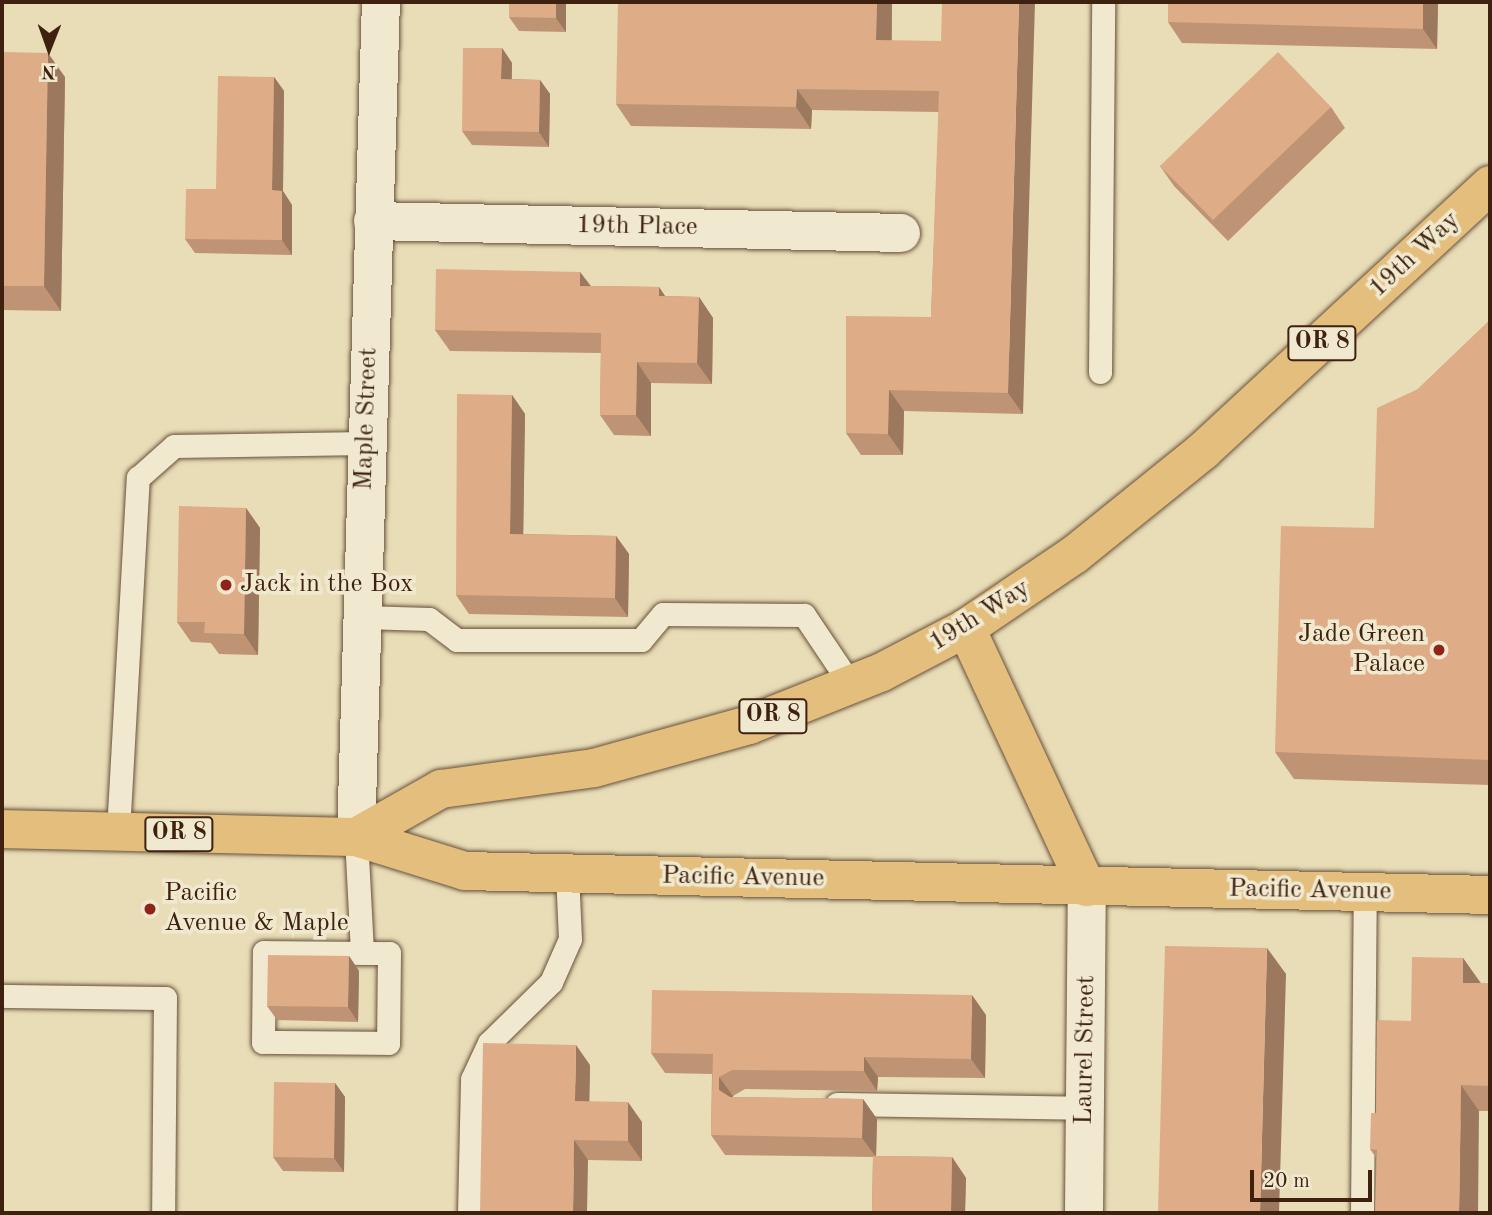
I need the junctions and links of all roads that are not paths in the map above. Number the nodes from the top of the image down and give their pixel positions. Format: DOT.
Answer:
graph roads {
  1 [pos="381,2"];
  2 [pos="1103,2"];
  3 [pos="1490,185"];
  4 [pos="373,221"];
  5 [pos="901,233"];
  6 [pos="1100,372"];
  7 [pos="367,443"];
  8 [pos="362,617"];
  9 [pos="965,628"];
  10 [pos="851,685"];
  11 [pos="2,829"];
  12 [pos="118,832"];
  13 [pos="356,837"];
  14 [pos="566,874"];
  15 [pos="1087,887"];
  16 [pos="1365,892"];
  17 [pos="1490,895"];
  18 [pos="362,953"];
  19 [pos="2,996"];
  20 [pos="813,1104"];
  21 [pos="1085,1108"];
  22 [pos="163,1213"];
  23 [pos="469,1213"];
  24 [pos="1084,1213"];
  25 [pos="1362,1213"];
  1 -- 4 [label="street, Maple Street"];
  2 -- 6 [label="lane"];
  3 -- 9 [label="main road, 19th Way / OR 8"];
  4 -- 5 [label="street, 19th Place"];
  4 -- 7 [label="street, Maple Street"];
  7 -- 8 [label="street, Maple Street"];
  7 -- 12 [label="lane"];
  8 -- 10 [label="lane"];
  8 -- 13 [label="street, Maple Street"];
  9 -- 10 [label="main road, 19th Way / OR 8"];
  9 -- 15 [label="main road"];
  10 -- 13 [label="main road, 19th Way / OR 8"];
  11 -- 12 [label="main road, Pacific Avenue / OR 8"];
  12 -- 13 [label="main road, Pacific Avenue / OR 8"];
  13 -- 14 [label="main road, Pacific Avenue / OR 8"];
  13 -- 18 [label="lane"];
  14 -- 15 [label="main road, Pacific Avenue / OR 8"];
  14 -- 23 [label="lane"];
  15 -- 16 [label="main road, Pacific Avenue / OR 8"];
  15 -- 21 [label="street, Laurel Street"];
  16 -- 17 [label="main road, Pacific Avenue / OR 8"];
  16 -- 25 [label="lane"];
  18 -- 18 [label="lane"];
  19 -- 22 [label="lane"];
  20 -- 21 [label="lane"];
  21 -- 24 [label="street, Laurel Street"];
}
